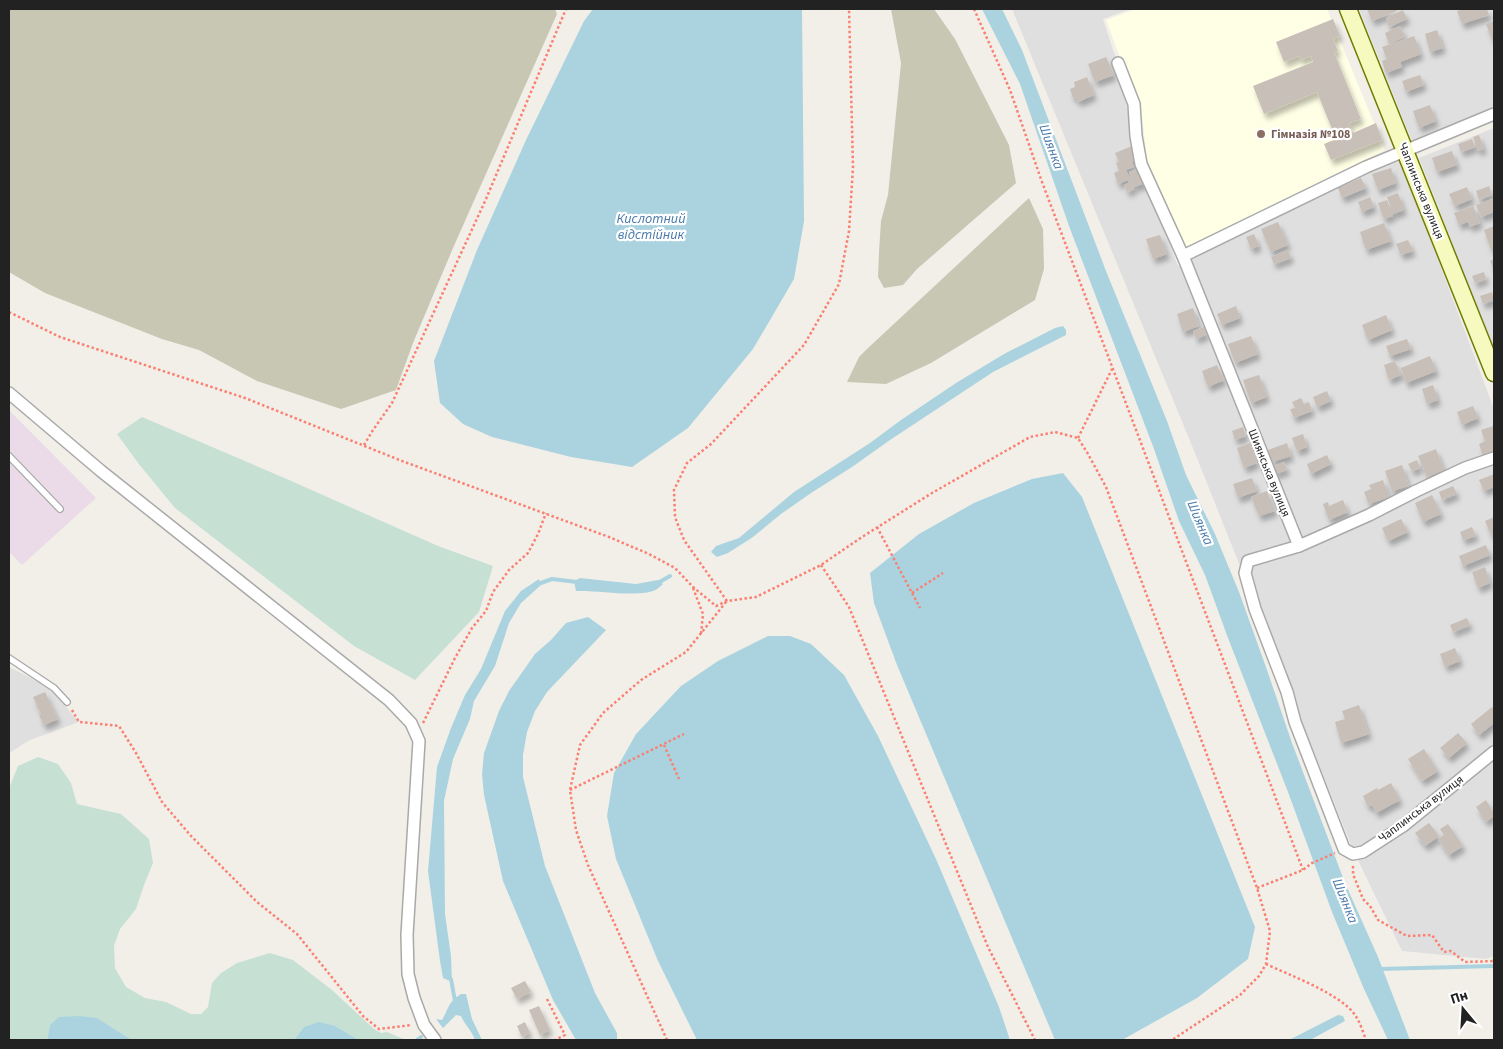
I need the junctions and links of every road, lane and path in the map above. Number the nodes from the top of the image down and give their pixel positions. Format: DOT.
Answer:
graph roads {
  1 [pos="566,9"];
  2 [pos="849,9"];
  3 [pos="974,9"];
  4 [pos="1348,9"];
  5 [pos="1118,63"];
  6 [pos="1494,114"];
  7 [pos="1405,150"];
  8 [pos="1183,256"];
  9 [pos="9,312"];
  10 [pos="1112,369"];
  11 [pos="1494,373"];
  12 [pos="9,392"];
  13 [pos="1078,438"];
  14 [pos="364,445"];
  15 [pos="9,456"];
  16 [pos="1494,458"];
  17 [pos="60,509"];
  18 [pos="546,513"];
  19 [pos="877,527"];
  20 [pos="1299,546"];
  21 [pos="821,565"];
  22 [pos="943,573"];
  23 [pos="693,587"];
  24 [pos="912,593"];
  25 [pos="727,601"];
  26 [pos="920,608"];
  27 [pos="701,634"];
  28 [pos="9,658"];
  29 [pos="67,702"];
  30 [pos="684,734"];
  31 [pos="418,736"];
  32 [pos="664,744"];
  33 [pos="1494,752"];
  34 [pos="679,779"];
  35 [pos="570,790"];
  36 [pos="1348,852"];
  37 [pos="1303,870"];
  38 [pos="1257,888"];
  39 [pos="1494,961"];
  40 [pos="1266,964"];
  41 [pos="547,999"];
  42 [pos="424,1025"];
  43 [pos="435,1040"];
  44 [pos="555,1040"];
  45 [pos="667,1040"];
  46 [pos="1035,1040"];
  47 [pos="1172,1040"];
  48 [pos="1366,1040"];
  1 -- 14 [label="path"];
  2 -- 25 [label="path"];
  3 -- 10 [label="path"];
  4 -- 7 [label="street, Чаплинська вулиця"];
  5 -- 8 [label="street, Шиянська вулиця"];
  6 -- 7 [label="street"];
  7 -- 8 [label="street"];
  7 -- 11 [label="street, Чаплинська вулиця"];
  8 -- 20 [label="street, Шиянська вулиця"];
  9 -- 14 [label="path"];
  10 -- 13 [label="path"];
  10 -- 37 [label="path"];
  12 -- 31 [label="street"];
  13 -- 19 [label="path"];
  13 -- 38 [label="path"];
  14 -- 18 [label="path"];
  15 -- 17 [label="lane"];
  16 -- 20 [label="street"];
  18 -- 23 [label="path"];
  18 -- 31 [label="path"];
  19 -- 21 [label="path"];
  19 -- 24 [label="path"];
  20 -- 36 [label="street"];
  21 -- 25 [label="path"];
  21 -- 46 [label="path"];
  22 -- 24 [label="path"];
  23 -- 25 [label="path"];
  23 -- 27 [label="path"];
  24 -- 26 [label="path"];
  25 -- 27 [label="path"];
  27 -- 35 [label="path"];
  28 -- 29 [label="lane"];
  29 -- 42 [label="path"];
  30 -- 32 [label="path"];
  31 -- 42 [label="street"];
  32 -- 34 [label="path"];
  32 -- 35 [label="path"];
  33 -- 36 [label="street, Чаплинська вулиця"];
  35 -- 45 [label="path"];
  36 -- 37 [label="path"];
  36 -- 39 [label="path"];
  37 -- 38 [label="path"];
  38 -- 40 [label="path"];
  40 -- 47 [label="path"];
  40 -- 48 [label="path"];
  41 -- 44 [label="path"];
  42 -- 43 [label="street"];
}
